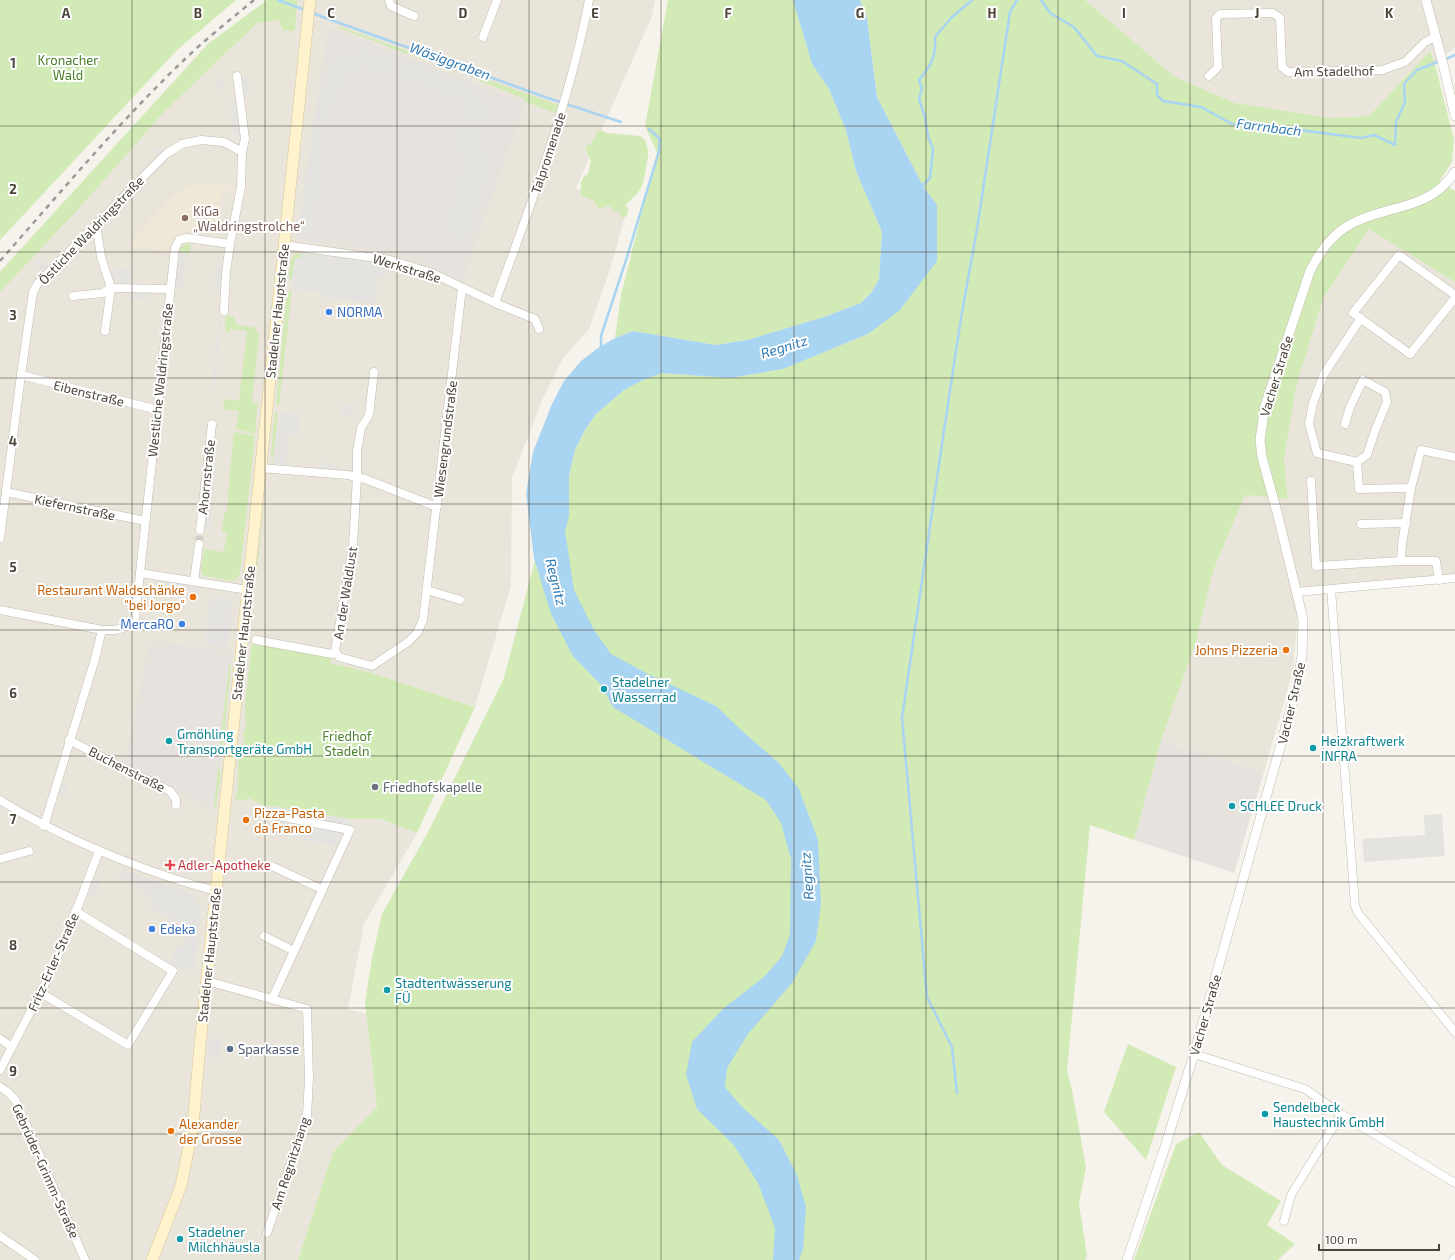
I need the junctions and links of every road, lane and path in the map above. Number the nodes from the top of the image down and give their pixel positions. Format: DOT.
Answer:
graph roads {
  1 [pos="310,0"];
  2 [pos="389,0"];
  3 [pos="497,0"];
  4 [pos="588,0"];
  5 [pos="1426,0"];
  6 [pos="414,16"];
  7 [pos="483,37"];
  8 [pos="1435,37"];
  9 [pos="237,76"];
  10 [pos="1209,76"];
  11 [pos="1455,116"];
  12 [pos="242,152"];
  13 [pos="1455,172"];
  14 [pos="96,223"];
  15 [pos="230,244"];
  16 [pos="284,245"];
  17 [pos="111,288"];
  18 [pos="462,288"];
  19 [pos="169,289"];
  20 [pos="72,296"];
  21 [pos="1455,297"];
  22 [pos="495,303"];
  23 [pos="224,311"];
  24 [pos="1361,318"];
  25 [pos="539,330"];
  26 [pos="105,331"];
  27 [pos="374,372"];
  28 [pos="21,375"];
  29 [pos="158,410"];
  30 [pos="212,424"];
  31 [pos="1345,424"];
  32 [pos="1455,457"];
  33 [pos="1357,462"];
  34 [pos="260,468"];
  35 [pos="357,477"];
  36 [pos="1311,481"];
  37 [pos="1411,488"];
  38 [pos="6,492"];
  39 [pos="437,507"];
  40 [pos="145,521"];
  41 [pos="1406,523"];
  42 [pos="1361,524"];
  43 [pos="200,530"];
  44 [pos="0,538"];
  45 [pos="199,544"];
  46 [pos="1401,561"];
  47 [pos="140,573"];
  48 [pos="1455,578"];
  49 [pos="1439,580"];
  50 [pos="194,581"];
  51 [pos="1331,589"];
  52 [pos="248,590"];
  53 [pos="427,590"];
  54 [pos="1297,592"];
  55 [pos="460,600"];
  56 [pos="0,610"];
  57 [pos="102,630"];
  58 [pos="256,640"];
  59 [pos="335,651"];
  60 [pos="70,740"];
  61 [pos="0,800"];
  62 [pos="176,805"];
  63 [pos="273,815"];
  64 [pos="44,826"];
  65 [pos="29,851"];
  66 [pos="99,851"];
  67 [pos="0,859"];
  68 [pos="274,867"];
  69 [pos="323,890"];
  70 [pos="216,891"];
  71 [pos="75,911"];
  72 [pos="264,936"];
  73 [pos="294,951"];
  74 [pos="207,980"];
  75 [pos="41,992"];
  76 [pos="272,999"];
  77 [pos="1455,1032"];
  78 [pos="0,1039"];
  79 [pos="12,1047"];
  80 [pos="1194,1054"];
  81 [pos="0,1070"];
  82 [pos="0,1087"];
  83 [pos="1341,1114"];
  84 [pos="1455,1183"];
  85 [pos="1284,1221"];
  86 [pos="267,1233"];
  87 [pos="0,1236"];
  88 [pos="35,1260"];
  89 [pos="85,1260"];
  90 [pos="152,1260"];
  91 [pos="1127,1260"];
  1 -- 16 [label="main road, Stadelner Hauptstraße"];
  2 -- 6 [label="street"];
  3 -- 7 [label="street"];
  4 -- 22 [label="street, Talpromenade"];
  5 -- 8 [label="street"];
  8 -- 10 [label="street, Am Stadelhof"];
  8 -- 11 [label="street"];
  9 -- 12 [label="street"];
  12 -- 14 [label="street, Östliche Waldringstraße"];
  12 -- 15 [label="street"];
  13 -- 54 [label="street, Vacher Straße"];
  14 -- 17 [label="street"];
  14 -- 28 [label="street, Östliche Waldringstraße"];
  15 -- 19 [label="street, Westliche Waldringstraße"];
  15 -- 23 [label="street"];
  16 -- 18 [label="street, Werkstraße"];
  16 -- 34 [label="main road, Stadelner Hauptstraße"];
  17 -- 19 [label="street"];
  17 -- 20 [label="street"];
  17 -- 26 [label="street"];
  18 -- 22 [label="street, Werkstraße"];
  18 -- 39 [label="street, Wiesengrundstraße"];
  19 -- 29 [label="street, Westliche Waldringstraße"];
  21 -- 24 [label="street"];
  21 -- 24 [label="street"];
  22 -- 25 [label="street, Werkstraße"];
  24 -- 33 [label="street"];
  27 -- 35 [label="street, An der Waldlust"];
  28 -- 29 [label="street, Eibenstraße"];
  28 -- 38 [label="street, Östliche Waldringstraße"];
  29 -- 40 [label="street, Westliche Waldringstraße"];
  30 -- 43 [label="street, Ahornstraße"];
  31 -- 33 [label="street"];
  32 -- 37 [label="street"];
  33 -- 37 [label="street"];
  34 -- 35 [label="street"];
  34 -- 52 [label="main road, Stadelner Hauptstraße"];
  35 -- 39 [label="street"];
  35 -- 59 [label="street, An der Waldlust"];
  36 -- 46 [label="street"];
  37 -- 41 [label="street"];
  38 -- 40 [label="street, Kiefernstraße"];
  38 -- 44 [label="street, Östliche Waldringstraße"];
  39 -- 53 [label="street, Wiesengrundstraße"];
  40 -- 47 [label="street, Westliche Waldringstraße"];
  41 -- 42 [label="street"];
  41 -- 46 [label="street"];
  45 -- 50 [label="street"];
  46 -- 49 [label="street"];
  47 -- 50 [label="street"];
  47 -- 57 [label="street, Westliche Waldringstraße"];
  48 -- 49 [label="street"];
  49 -- 51 [label="street"];
  50 -- 52 [label="street"];
  51 -- 54 [label="street"];
  51 -- 77 [label="street"];
  52 -- 70 [label="main road, Stadelner Hauptstraße"];
  53 -- 55 [label="street"];
  53 -- 59 [label="street, Wiesengrundstraße"];
  54 -- 80 [label="street, Vacher Straße"];
  56 -- 57 [label="street, Westliche Waldringstraße"];
  57 -- 60 [label="street"];
  58 -- 59 [label="street, An der Waldlust"];
  60 -- 62 [label="street, Buchenstraße"];
  60 -- 64 [label="street"];
  61 -- 64 [label="street"];
  63 -- 69 [label="street"];
  64 -- 66 [label="street"];
  65 -- 67 [label="street"];
  66 -- 70 [label="street"];
  66 -- 71 [label="street, Fritz-Erler-Straße"];
  68 -- 69 [label="street"];
  69 -- 73 [label="street"];
  70 -- 74 [label="main road, Stadelner Hauptstraße"];
  71 -- 75 [label="street, Fritz-Erler-Straße"];
  71 -- 75 [label="street"];
  72 -- 73 [label="street"];
  73 -- 76 [label="street"];
  74 -- 76 [label="street, Am Regnitzhang"];
  74 -- 90 [label="main road, Stadelner Hauptstraße"];
  75 -- 79 [label="street, Fritz-Erler-Straße"];
  76 -- 86 [label="street, Am Regnitzhang"];
  78 -- 79 [label="street"];
  79 -- 81 [label="street, Fritz-Erler-Straße"];
  80 -- 83 [label="street"];
  80 -- 91 [label="street, Vacher Straße"];
  82 -- 89 [label="street, Gebrüder-Grimm-Straße"];
  83 -- 84 [label="street"];
  83 -- 85 [label="street"];
  87 -- 88 [label="street"];
}
